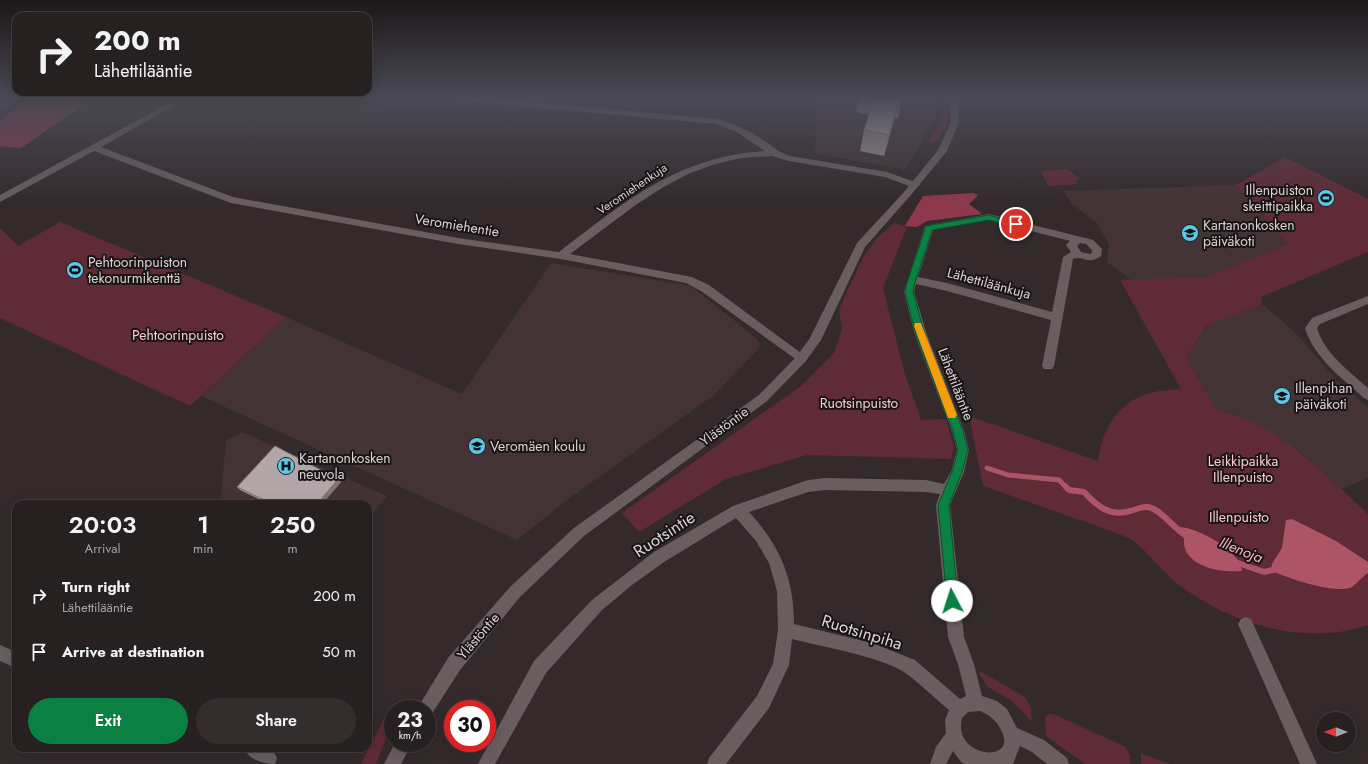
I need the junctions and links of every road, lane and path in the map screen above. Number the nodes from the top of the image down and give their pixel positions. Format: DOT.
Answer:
graph roads {
  1 [pos="121,132"];
  2 [pos="742,132"];
  3 [pos="951,132"];
  4 [pos="93,147"];
  5 [pos="773,153"];
  6 [pos="915,185"];
  7 [pos="0,199"];
  8 [pos="1078,240"];
  9 [pos="1077,254"];
  10 [pos="561,256"];
  11 [pos="912,280"];
  12 [pos="1368,300"];
  13 [pos="1058,318"];
  14 [pos="801,359"];
  15 [pos="1048,366"];
  16 [pos="1368,395"];
  17 [pos="948,490"];
  18 [pos="738,510"];
  19 [pos="1246,624"];
  20 [pos="786,630"];
  21 [pos="0,653"];
  22 [pos="12,658"];
  23 [pos="430,700"];
  24 [pos="976,702"];
  25 [pos="959,709"];
  26 [pos="1012,734"];
  27 [pos="954,736"];
  28 [pos="259,752"];
  29 [pos="399,752"];
  30 [pos="269,758"];
  31 [pos="392,764"];
  32 [pos="486,764"];
  33 [pos="715,764"];
  34 [pos="938,764"];
  35 [pos="994,764"];
  36 [pos="1061,764"];
  37 [pos="1309,764"];
  1 -- 4 [label="street"];
  2 -- 5 [label="street"];
  3 -- 6 [label="street, Ylästöntie"];
  4 -- 7 [label="street"];
  4 -- 10 [label="street, Veromiehentie"];
  5 -- 6 [label="street"];
  5 -- 10 [label="street, Veromiehenkuja"];
  6 -- 14 [label="street, Ylästöntie"];
  8 -- 9 [label="street"];
  8 -- 9 [label="street, Lähettilääntie"];
  8 -- 11 [label="street, Lähettilääntie"];
  9 -- 13 [label="street"];
  10 -- 14 [label="street, Veromiehentie"];
  11 -- 13 [label="street, Lähettiläänkuja"];
  11 -- 17 [label="street, Lähettilääntie"];
  12 -- 16 [label="street"];
  13 -- 15 [label="street"];
  14 -- 23 [label="street, Ylästöntie"];
  17 -- 18 [label="street, Ruotsintie"];
  17 -- 24 [label="street, Lähettilääntie"];
  18 -- 20 [label="street"];
  18 -- 32 [label="street, Ruotsintie"];
  19 -- 37 [label="street"];
  20 -- 25 [label="street, Ruotsinpiha"];
  20 -- 33 [label="street"];
  21 -- 22 [label="street"];
  24 -- 25 [label="street"];
  24 -- 26 [label="street"];
  25 -- 27 [label="street"];
  26 -- 35 [label="street"];
  26 -- 36 [label="street"];
  27 -- 34 [label="street"];
  27 -- 35 [label="street"];
  28 -- 30 [label="street"];
  29 -- 31 [label="street"];
}
